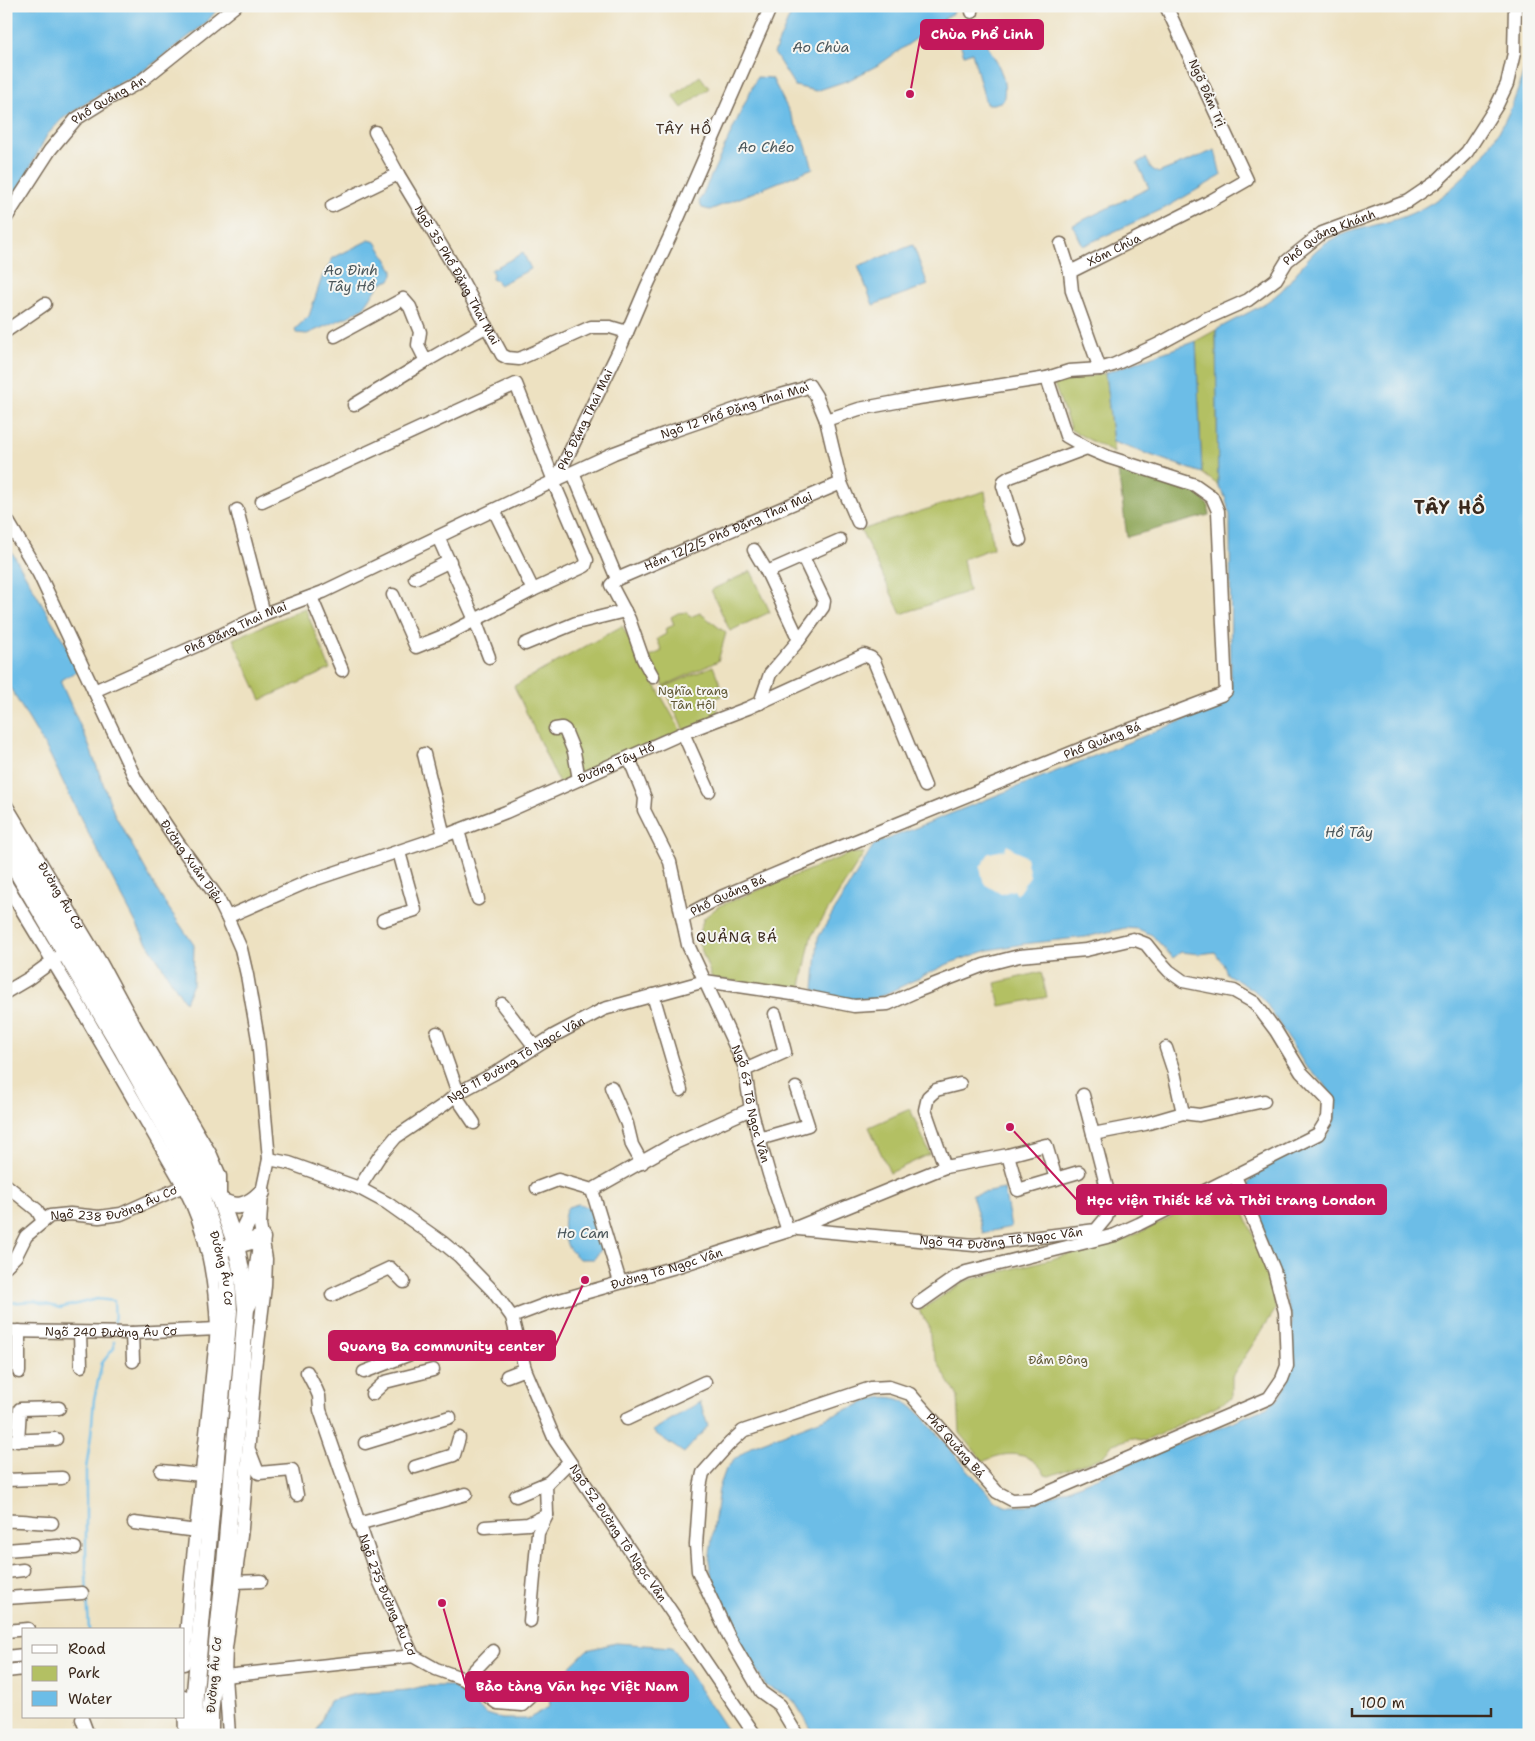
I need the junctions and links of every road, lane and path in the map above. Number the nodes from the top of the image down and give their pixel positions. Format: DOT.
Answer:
graph roads {
  1 [pos="235,6"];
  2 [pos="771,6"];
  3 [pos="1166,6"];
  4 [pos="1515,6"];
  5 [pos="375,132"];
  6 [pos="398,174"];
  7 [pos="1247,180"];
  8 [pos="332,206"];
  9 [pos="6,218"];
  10 [pos="1061,244"];
  11 [pos="1070,272"];
  12 [pos="45,304"];
  13 [pos="487,326"];
  14 [pos="6,331"];
  15 [pos="627,332"];
  16 [pos="335,336"];
  17 [pos="426,361"];
  18 [pos="1100,369"];
  19 [pos="1047,378"];
  20 [pos="354,405"];
  21 [pos="826,420"];
  22 [pos="1087,448"];
  23 [pos="573,473"];
  24 [pos="554,481"];
  25 [pos="842,483"];
  26 [pos="262,501"];
  27 [pos="237,510"];
  28 [pos="494,510"];
  29 [pos="6,518"];
  30 [pos="858,522"];
  31 [pos="438,537"];
  32 [pos="840,540"];
  33 [pos="1020,540"];
  34 [pos="754,550"];
  35 [pos="803,556"];
  36 [pos="450,561"];
  37 [pos="767,572"];
  38 [pos="415,578"];
  39 [pos="617,580"];
  40 [pos="533,590"];
  41 [pos="393,595"];
  42 [pos="311,597"];
  43 [pos="625,611"];
  44 [pos="264,614"];
  45 [pos="476,620"];
  46 [pos="799,640"];
  47 [pos="525,644"];
  48 [pos="489,657"];
  49 [pos="342,670"];
  50 [pos="653,677"];
  51 [pos="94,691"];
  52 [pos="760,702"];
  53 [pos="555,729"];
  54 [pos="682,734"];
  55 [pos="424,754"];
  56 [pos="629,758"];
  57 [pos="579,779"];
  58 [pos="925,786"];
  59 [pos="709,791"];
  60 [pos="6,805"];
  61 [pos="6,827"];
  62 [pos="458,831"];
  63 [pos="444,836"];
  64 [pos="399,852"];
  65 [pos="6,853"];
  66 [pos="6,884"];
  67 [pos="478,899"];
  68 [pos="227,917"];
  69 [pos="683,917"];
  70 [pos="382,920"];
  71 [pos="59,957"];
  72 [pos="705,981"];
  73 [pos="6,992"];
  74 [pos="653,995"];
  75 [pos="502,1004"];
  76 [pos="775,1014"];
  77 [pos="111,1017"];
  78 [pos="437,1032"];
  79 [pos="535,1047"];
  80 [pos="1166,1048"];
  81 [pos="745,1070"];
  82 [pos="960,1084"];
  83 [pos="611,1087"];
  84 [pos="796,1088"];
  85 [pos="681,1090"];
  86 [pos="457,1094"];
  87 [pos="1084,1095"];
  88 [pos="1264,1101"];
  89 [pos="751,1109"];
  90 [pos="1183,1113"];
  91 [pos="474,1122"];
  92 [pos="1093,1134"];
  93 [pos="759,1140"];
  94 [pos="1008,1155"];
  95 [pos="269,1159"];
  96 [pos="642,1163"];
  97 [pos="945,1167"];
  98 [pos="1079,1172"];
  99 [pos="1235,1176"];
  100 [pos="1056,1179"];
  101 [pos="189,1183"];
  102 [pos="6,1185"];
  103 [pos="359,1188"];
  104 [pos="537,1188"];
  105 [pos="592,1190"];
  106 [pos="262,1192"];
  107 [pos="220,1200"];
  108 [pos="43,1221"];
  109 [pos="791,1230"];
  110 [pos="262,1238"];
  111 [pos="236,1245"];
  112 [pos="219,1250"];
  113 [pos="6,1266"];
  114 [pos="404,1282"];
  115 [pos="620,1282"];
  116 [pos="332,1295"];
  117 [pos="919,1303"];
  118 [pos="259,1316"];
  119 [pos="512,1317"];
  120 [pos="217,1329"];
  121 [pos="6,1331"];
  122 [pos="20,1331"];
  123 [pos="80,1333"];
  124 [pos="132,1333"];
  125 [pos="426,1348"];
  126 [pos="133,1361"];
  127 [pos="81,1366"];
  128 [pos="525,1369"];
  129 [pos="433,1370"];
  130 [pos="19,1372"];
  131 [pos="307,1372"];
  132 [pos="364,1372"];
  133 [pos="507,1376"];
  134 [pos="705,1382"];
  135 [pos="372,1394"];
  136 [pos="58,1408"];
  137 [pos="450,1417"];
  138 [pos="627,1419"];
  139 [pos="459,1438"];
  140 [pos="56,1439"];
  141 [pos="12,1441"];
  142 [pos="365,1443"];
  143 [pos="248,1448"];
  144 [pos="569,1462"];
  145 [pos="415,1467"];
  146 [pos="160,1471"];
  147 [pos="202,1475"];
  148 [pos="62,1478"];
  149 [pos="6,1480"];
  150 [pos="546,1484"];
  151 [pos="466,1494"];
  152 [pos="297,1495"];
  153 [pos="516,1496"];
  154 [pos="547,1515"];
  155 [pos="6,1521"];
  156 [pos="52,1523"];
  157 [pos="134,1523"];
  158 [pos="358,1524"];
  159 [pos="485,1527"];
  160 [pos="196,1531"];
  161 [pos="75,1548"];
  162 [pos="6,1550"];
  163 [pos="207,1562"];
  164 [pos="225,1564"];
  165 [pos="23,1570"];
  166 [pos="6,1572"];
  167 [pos="261,1581"];
  168 [pos="234,1582"];
  169 [pos="82,1592"];
  170 [pos="6,1598"];
  171 [pos="530,1621"];
  172 [pos="22,1629"];
  173 [pos="6,1630"];
  174 [pos="185,1651"];
  175 [pos="493,1651"];
  176 [pos="22,1655"];
  177 [pos="413,1656"];
  178 [pos="6,1657"];
  179 [pos="22,1669"];
  180 [pos="6,1671"];
  181 [pos="225,1676"];
  182 [pos="465,1680"];
  183 [pos="535,1693"];
  184 [pos="210,1714"];
  185 [pos="185,1718"];
  186 [pos="82,1719"];
  187 [pos="88,1735"];
  188 [pos="185,1735"];
  189 [pos="194,1735"];
  190 [pos="210,1735"];
  191 [pos="219,1735"];
  192 [pos="229,1735"];
  193 [pos="755,1735"];
  194 [pos="797,1735"];
  1 -- 9 [label="street, Phố Quảng An"];
  2 -- 15 [label="street, Phố Đặng Thai Mai"];
  3 -- 7 [label="street, Ngõ Đầm Trị"];
  4 -- 18 [label="street, Phố Quảng Khánh"];
  5 -- 6 [label="street, Ngõ 35 Phố Đặng Thai Mai"];
  6 -- 8 [label="street"];
  6 -- 13 [label="street, Ngõ 35 Phố Đặng Thai Mai"];
  7 -- 11 [label="street, Xóm Chùa"];
  10 -- 11 [label="street"];
  11 -- 18 [label="street"];
  12 -- 14 [label="street"];
  13 -- 15 [label="street, Ngõ 35 Phố Đặng Thai Mai"];
  13 -- 17 [label="street"];
  15 -- 24 [label="street, Phố Đặng Thai Mai"];
  16 -- 17 [label="street"];
  17 -- 20 [label="street"];
  18 -- 19 [label="street, Phố Quảng Khánh"];
  19 -- 21 [label="street"];
  19 -- 22 [label="street, Phố Quảng Bá"];
  21 -- 23 [label="street, Ngõ 12 Phố Đặng Thai Mai"];
  21 -- 25 [label="street"];
  22 -- 33 [label="street"];
  22 -- 69 [label="street, Phố Quảng Bá"];
  23 -- 24 [label="street, Ngõ 12 Phố Đặng Thai Mai"];
  23 -- 39 [label="street"];
  24 -- 26 [label="street"];
  24 -- 28 [label="street, Phố Đặng Thai Mai"];
  24 -- 40 [label="street"];
  25 -- 30 [label="street"];
  25 -- 39 [label="street, Hẻm 12/2/5 Phố Đặng Thai Mai"];
  27 -- 44 [label="street"];
  28 -- 31 [label="street, Phố Đặng Thai Mai"];
  28 -- 40 [label="street"];
  29 -- 51 [label="street, Đường Xuân Diệu"];
  31 -- 36 [label="street"];
  31 -- 42 [label="street, Phố Đặng Thai Mai"];
  32 -- 35 [label="street"];
  34 -- 37 [label="street"];
  35 -- 37 [label="street"];
  35 -- 46 [label="street"];
  36 -- 38 [label="street"];
  36 -- 45 [label="street"];
  37 -- 46 [label="street"];
  39 -- 43 [label="street"];
  40 -- 45 [label="street"];
  41 -- 45 [label="street"];
  42 -- 44 [label="street, Phố Đặng Thai Mai"];
  42 -- 49 [label="street"];
  43 -- 47 [label="street"];
  43 -- 50 [label="street"];
  44 -- 51 [label="street, Phố Đặng Thai Mai"];
  45 -- 48 [label="street"];
  46 -- 52 [label="street"];
  51 -- 68 [label="street, Đường Xuân Diệu"];
  52 -- 54 [label="street, Đường Tây Hồ"];
  52 -- 58 [label="street, Đường Tây Hồ"];
  53 -- 57 [label="street"];
  54 -- 56 [label="street, Đường Tây Hồ"];
  54 -- 59 [label="street"];
  55 -- 63 [label="street"];
  56 -- 57 [label="street, Đường Tây Hồ"];
  56 -- 69 [label="street"];
  57 -- 62 [label="street, Đường Tây Hồ"];
  60 -- 107 [label="street, Đường Âu Cơ"];
  61 -- 77 [label="main road, Đường Âu Cơ"];
  62 -- 63 [label="street, Đường Tây Hồ"];
  62 -- 67 [label="street"];
  63 -- 64 [label="street, Đường Tây Hồ"];
  64 -- 68 [label="street, Đường Tây Hồ"];
  64 -- 70 [label="street"];
  65 -- 71 [label="main road, Đường Âu Cơ"];
  66 -- 71 [label="street, Đường Âu Cơ"];
  68 -- 95 [label="street, Đường Xuân Diệu"];
  69 -- 72 [label="street, Phố Quảng Bá"];
  71 -- 73 [label="street"];
  71 -- 77 [label="main road, Đường Âu Cơ"];
  71 -- 101 [label="street, Đường Âu Cơ"];
  72 -- 74 [label="street, Ngõ 11 Đường Tô Ngọc Vân"];
  72 -- 81 [label="street, Ngõ 67 Tô Ngọc Vân"];
  72 -- 99 [label="street"];
  74 -- 79 [label="street, Ngõ 11 Đường Tô Ngọc Vân"];
  74 -- 85 [label="street"];
  75 -- 79 [label="street"];
  76 -- 81 [label="street"];
  77 -- 101 [label="main road, Đường Âu Cơ"];
  77 -- 107 [label="main road, Đường Âu Cơ"];
  78 -- 86 [label="street"];
  79 -- 86 [label="street, Ngõ 11 Đường Tô Ngọc Vân"];
  80 -- 90 [label="street"];
  81 -- 89 [label="street, Ngõ 67 Tô Ngọc Vân"];
  82 -- 97 [label="street"];
  83 -- 96 [label="street"];
  84 -- 93 [label="street"];
  86 -- 91 [label="street"];
  86 -- 103 [label="street, Ngõ 11 Đường Tô Ngọc Vân"];
  87 -- 92 [label="street, Ngõ 94 Đường Tô Ngọc Vân"];
  88 -- 90 [label="street"];
  89 -- 93 [label="street, Ngõ 67 Tô Ngọc Vân"];
  89 -- 96 [label="street"];
  90 -- 92 [label="street"];
  92 -- 109 [label="street, Ngõ 94 Đường Tô Ngọc Vân"];
  93 -- 109 [label="street, Ngõ 67 Tô Ngọc Vân"];
  94 -- 97 [label="street, Đường Tô Ngọc Vân"];
  94 -- 100 [label="street, Đường Tô Ngọc Vân"];
  94 -- 100 [label="street"];
  95 -- 103 [label="street"];
  95 -- 106 [label="street, Đường Xuân Diệu"];
  96 -- 105 [label="street"];
  97 -- 109 [label="street, Đường Tô Ngọc Vân"];
  98 -- 100 [label="street"];
  99 -- 117 [label="street"];
  99 -- 194 [label="street, Phố Quảng Bá"];
  101 -- 108 [label="street, Ngõ 238 Đường Âu Cơ"];
  101 -- 112 [label="main road, Đường Âu Cơ"];
  101 -- 120 [label="street, Đường Âu Cơ"];
  102 -- 108 [label="street"];
  103 -- 119 [label="street"];
  104 -- 105 [label="street"];
  105 -- 115 [label="street"];
  106 -- 107 [label="main road"];
  106 -- 110 [label="street, Đường Xuân Diệu"];
  106 -- 111 [label="main road"];
  107 -- 111 [label="main road, Đường Âu Cơ"];
  108 -- 113 [label="street, Ngõ 238 Đường Âu Cơ"];
  109 -- 115 [label="street, Đường Tô Ngọc Vân"];
  110 -- 111 [label="main road"];
  110 -- 118 [label="main road"];
  111 -- 112 [label="main road"];
  111 -- 118 [label="main road, Đường Âu Cơ"];
  112 -- 163 [label="main road, Đường Âu Cơ"];
  114 -- 116 [label="street"];
  115 -- 119 [label="street, Đường Tô Ngọc Vân"];
  118 -- 143 [label="street, Đường Âu Cơ"];
  118 -- 164 [label="main road, Đường Âu Cơ"];
  119 -- 128 [label="street, Ngõ 52 Đường Tô Ngọc Vân"];
  120 -- 124 [label="street, Ngõ 240 Đường Âu Cơ"];
  120 -- 147 [label="street, Đường Âu Cơ"];
  121 -- 122 [label="street, Ngõ 240 Đường Âu Cơ"];
  122 -- 123 [label="street, Ngõ 240 Đường Âu Cơ"];
  122 -- 130 [label="street"];
  123 -- 124 [label="street, Ngõ 240 Đường Âu Cơ"];
  123 -- 127 [label="street"];
  124 -- 126 [label="street"];
  125 -- 132 [label="street"];
  128 -- 133 [label="street"];
  128 -- 144 [label="street, Ngõ 52 Đường Tô Ngọc Vân"];
  129 -- 135 [label="street"];
  131 -- 158 [label="street, Ngõ 275 Đường Âu Cơ"];
  134 -- 138 [label="street"];
  136 -- 141 [label="street"];
  137 -- 142 [label="street"];
  139 -- 145 [label="street"];
  140 -- 141 [label="street"];
  143 -- 152 [label="street"];
  143 -- 168 [label="street, Đường Âu Cơ"];
  144 -- 150 [label="street"];
  144 -- 193 [label="street, Ngõ 52 Đường Tô Ngọc Vân"];
  146 -- 147 [label="street"];
  147 -- 160 [label="street, Đường Âu Cơ"];
  148 -- 149 [label="street"];
  150 -- 153 [label="street"];
  150 -- 154 [label="street"];
  151 -- 158 [label="street"];
  154 -- 159 [label="street"];
  154 -- 171 [label="street"];
  155 -- 156 [label="street"];
  157 -- 160 [label="street"];
  158 -- 177 [label="street, Ngõ 275 Đường Âu Cơ"];
  160 -- 174 [label="street, Đường Âu Cơ"];
  161 -- 162 [label="street"];
  163 -- 164 [label="main road"];
  163 -- 189 [label="main road, Đường Âu Cơ"];
  164 -- 184 [label="main road, Đường Âu Cơ"];
  165 -- 166 [label="street"];
  167 -- 168 [label="street"];
  168 -- 181 [label="street, Đường Âu Cơ"];
  169 -- 170 [label="street"];
  172 -- 173 [label="street"];
  175 -- 182 [label="street"];
  176 -- 178 [label="street"];
  177 -- 181 [label="street, Ngõ 275 Đường Âu Cơ"];
  177 -- 182 [label="street"];
  179 -- 180 [label="street"];
  181 -- 192 [label="street, Đường Âu Cơ"];
  182 -- 183 [label="street"];
  184 -- 190 [label="main road, Đường Âu Cơ"];
  184 -- 191 [label="main road"];
  185 -- 188 [label="street"];
  186 -- 187 [label="street"];
}
